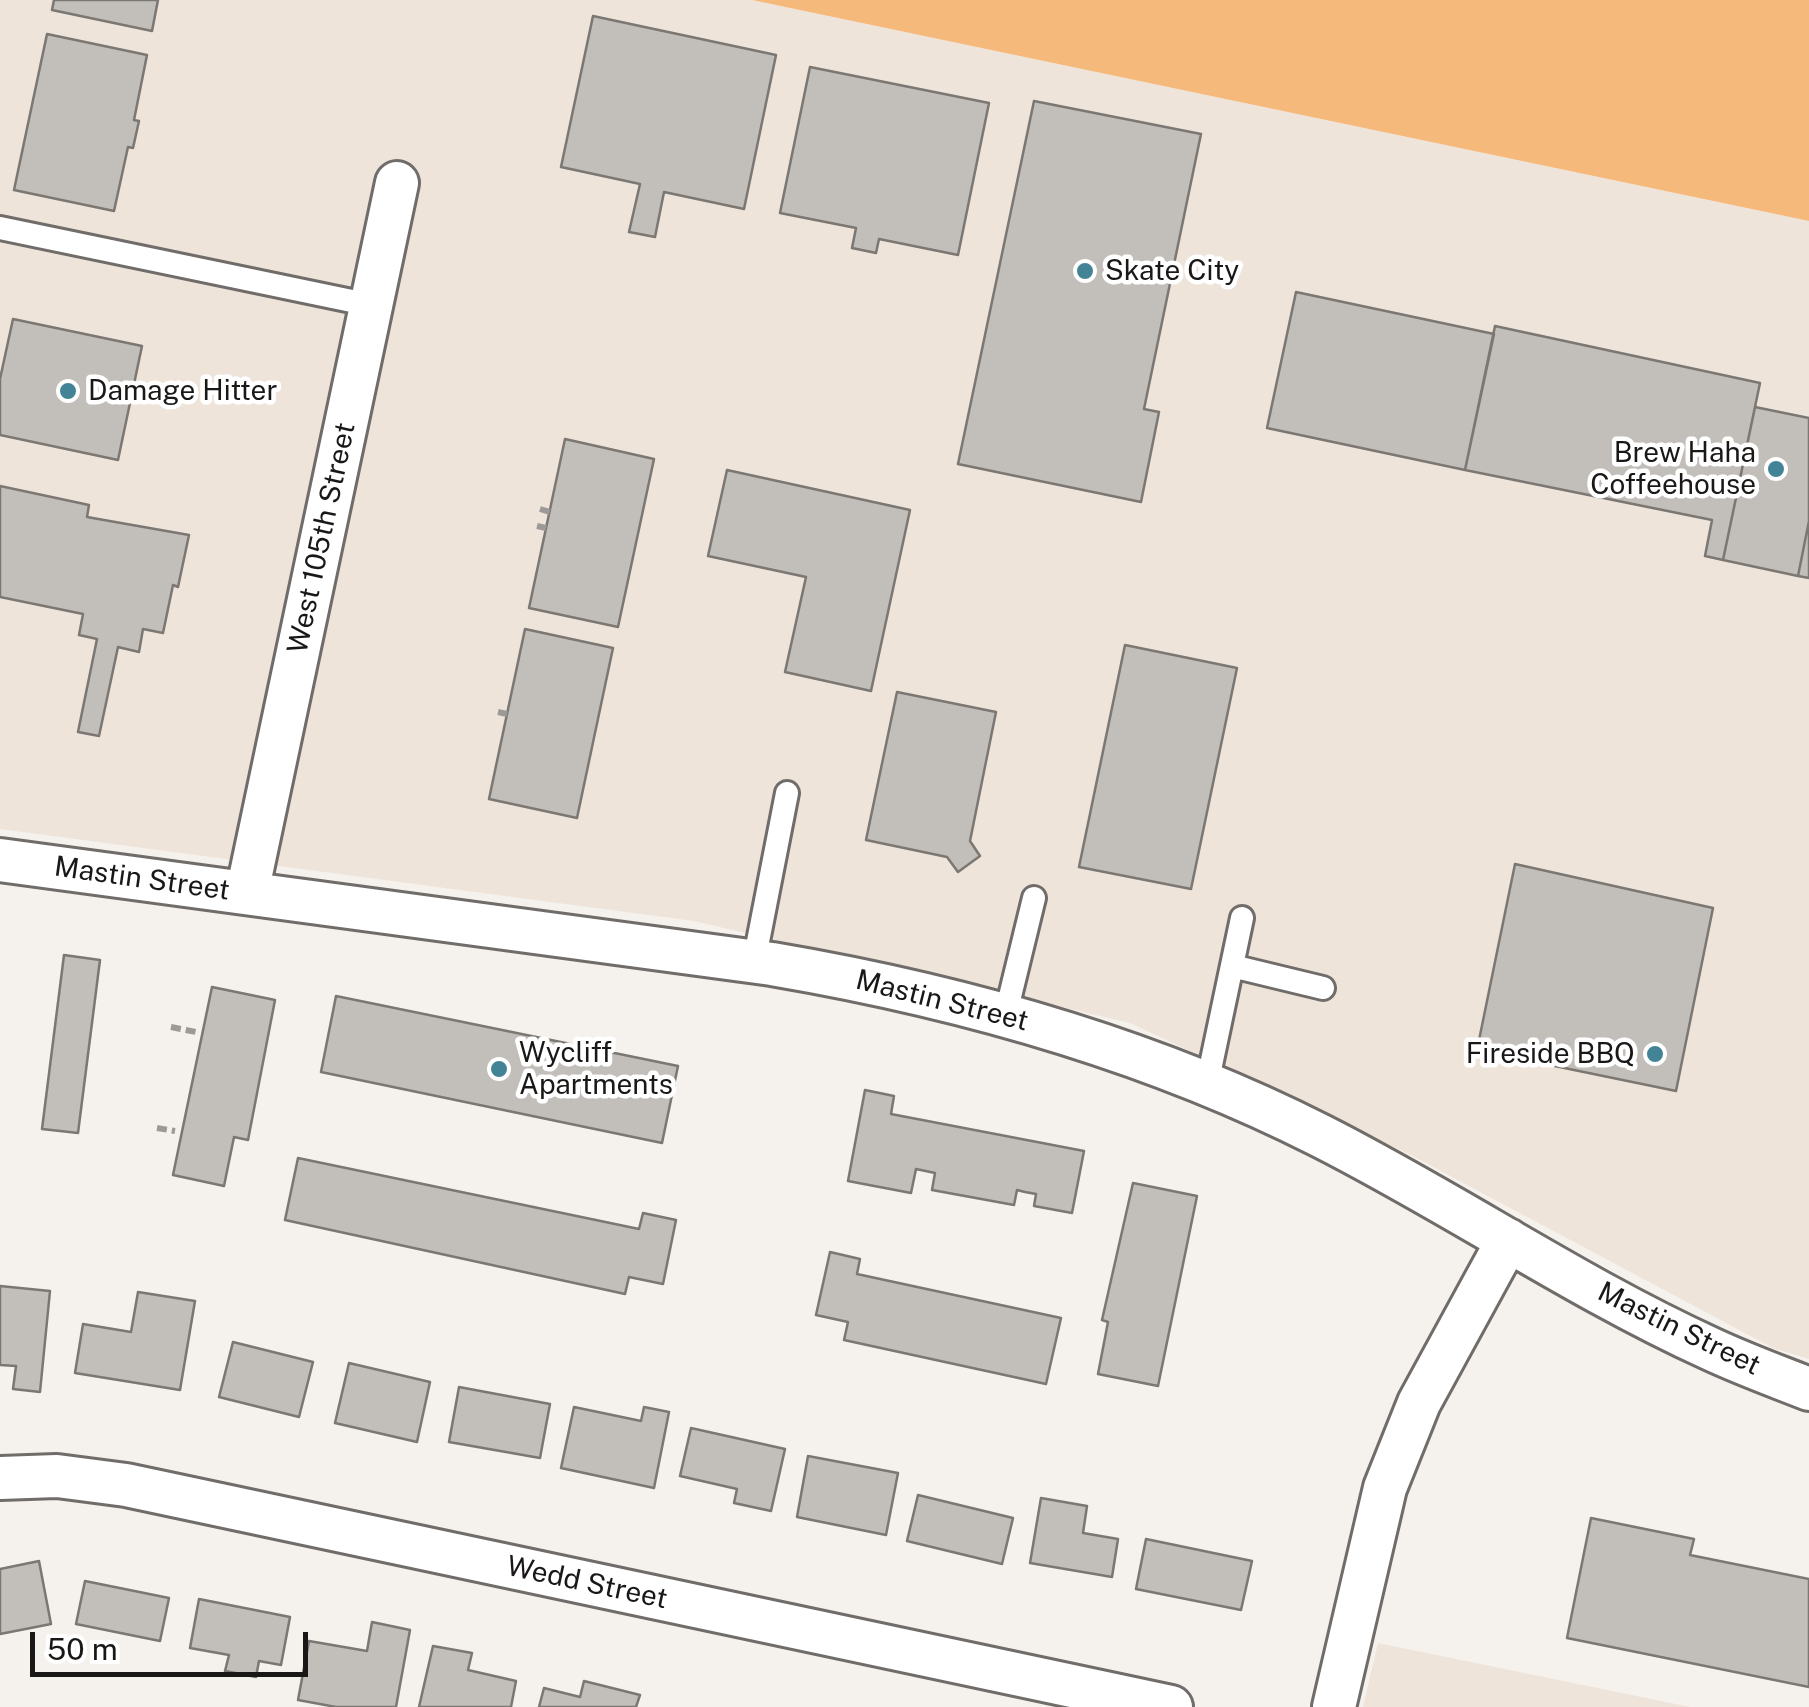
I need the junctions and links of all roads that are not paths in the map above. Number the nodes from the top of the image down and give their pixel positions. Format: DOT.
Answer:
graph roads {
  1 [pos="397,182"];
  2 [pos="0,228"];
  3 [pos="371,305"];
  4 [pos="786,793"];
  5 [pos="0,860"];
  6 [pos="248,893"];
  7 [pos="1034,898"];
  8 [pos="1242,918"];
  9 [pos="754,962"];
  10 [pos="1232,966"];
  11 [pos="1323,988"];
  12 [pos="1006,1017"];
  13 [pos="1206,1084"];
  14 [pos="1508,1240"];
  15 [pos="1809,1389"];
  16 [pos="0,1478"];
  17 [pos="1172,1707"];
  18 [pos="1334,1707"];
  1 -- 3 [label="street, West 105th Street"];
  2 -- 3 [label="lane"];
  3 -- 6 [label="street, West 105th Street"];
  4 -- 9 [label="lane"];
  5 -- 6 [label="street, Mastin Street"];
  6 -- 9 [label="street, Mastin Street"];
  7 -- 12 [label="lane"];
  8 -- 10 [label="lane"];
  9 -- 12 [label="street, Mastin Street"];
  10 -- 11 [label="lane"];
  10 -- 13 [label="lane"];
  12 -- 13 [label="street, Mastin Street"];
  13 -- 14 [label="street, Mastin Street"];
  14 -- 15 [label="street, Mastin Street"];
  14 -- 18 [label="street"];
  16 -- 17 [label="street, Wedd Street"];
}
